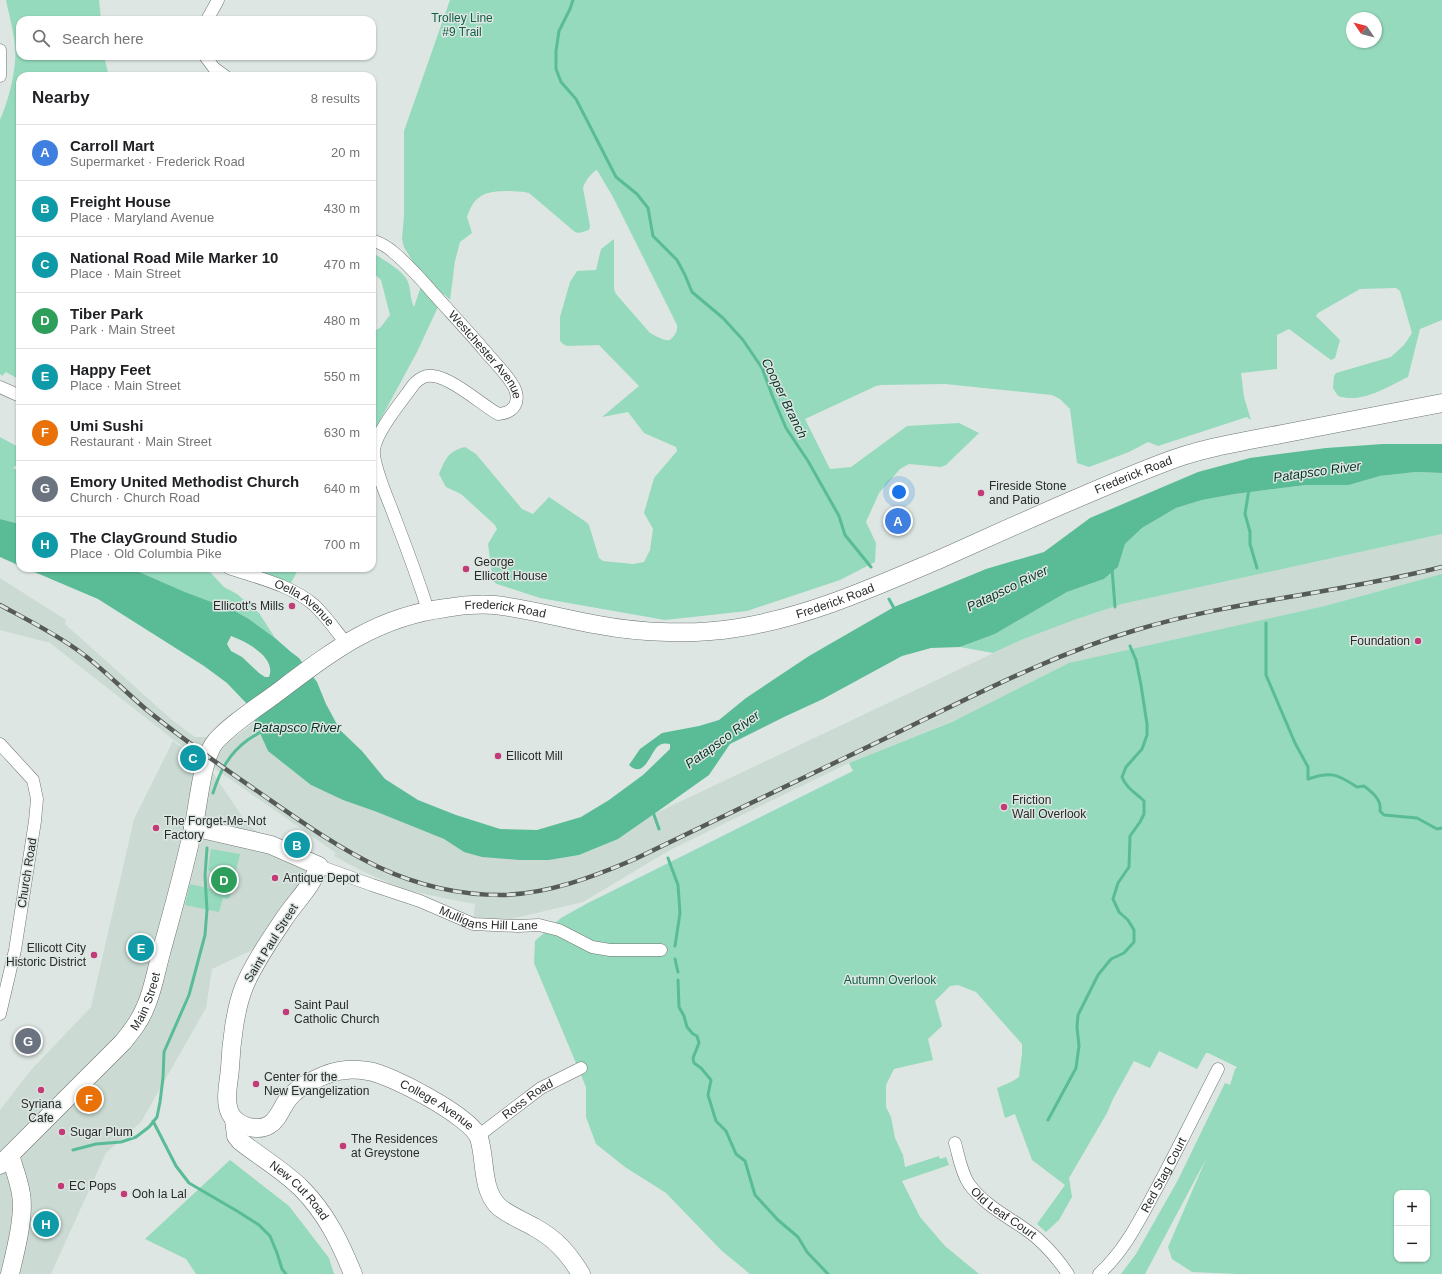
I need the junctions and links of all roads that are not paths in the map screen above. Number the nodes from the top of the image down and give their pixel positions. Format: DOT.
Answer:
graph roads {
  1 [pos="218,0"];
  2 [pos="209,16"];
  3 [pos="0,50"];
  4 [pos="208,60"];
  5 [pos="220,72"];
  6 [pos="0,76"];
  7 [pos="376,242"];
  8 [pos="0,387"];
  9 [pos="16,394"];
  10 [pos="1442,403"];
  11 [pos="376,441"];
  12 [pos="376,464"];
  13 [pos="240,572"];
  14 [pos="428,610"];
  15 [pos="346,643"];
  16 [pos="234,726"];
  17 [pos="0,744"];
  18 [pos="193,827"];
  19 [pos="319,866"];
  20 [pos="661,950"];
  21 [pos="0,1014"];
  22 [pos="581,1068"];
  23 [pos="1218,1069"];
  24 [pos="234,1119"];
  25 [pos="478,1136"];
  26 [pos="955,1143"];
  27 [pos="5,1160"];
  28 [pos="10,1274"];
  29 [pos="353,1274"];
  30 [pos="581,1274"];
  31 [pos="1068,1274"];
  32 [pos="1099,1274"];
  1 -- 2 [label="street"];
  3 -- 6 [label="street"];
  4 -- 5 [label="street"];
  7 -- 11 [label="street, Westchester Avenue"];
  8 -- 9 [label="street"];
  10 -- 14 [label="main road, Frederick Road"];
  12 -- 14 [label="street, Westchester Avenue"];
  13 -- 15 [label="street, Oella Avenue"];
  14 -- 15 [label="main road, Frederick Road"];
  15 -- 16 [label="main road, Frederick Road"];
  16 -- 18 [label="main road, Main Street"];
  17 -- 21 [label="street, Church Road"];
  18 -- 19 [label="main road"];
  18 -- 27 [label="main road, Main Street"];
  19 -- 20 [label="street, Mulligans Hill Lane"];
  19 -- 24 [label="main road, Saint Paul Street"];
  22 -- 25 [label="street, Ross Road"];
  23 -- 32 [label="street, Red Stag Court"];
  24 -- 25 [label="main road, College Avenue"];
  24 -- 29 [label="main road, New Cut Road"];
  25 -- 30 [label="main road, College Avenue"];
  26 -- 31 [label="street, Old Leaf Court"];
  27 -- 28 [label="main road"];
}
